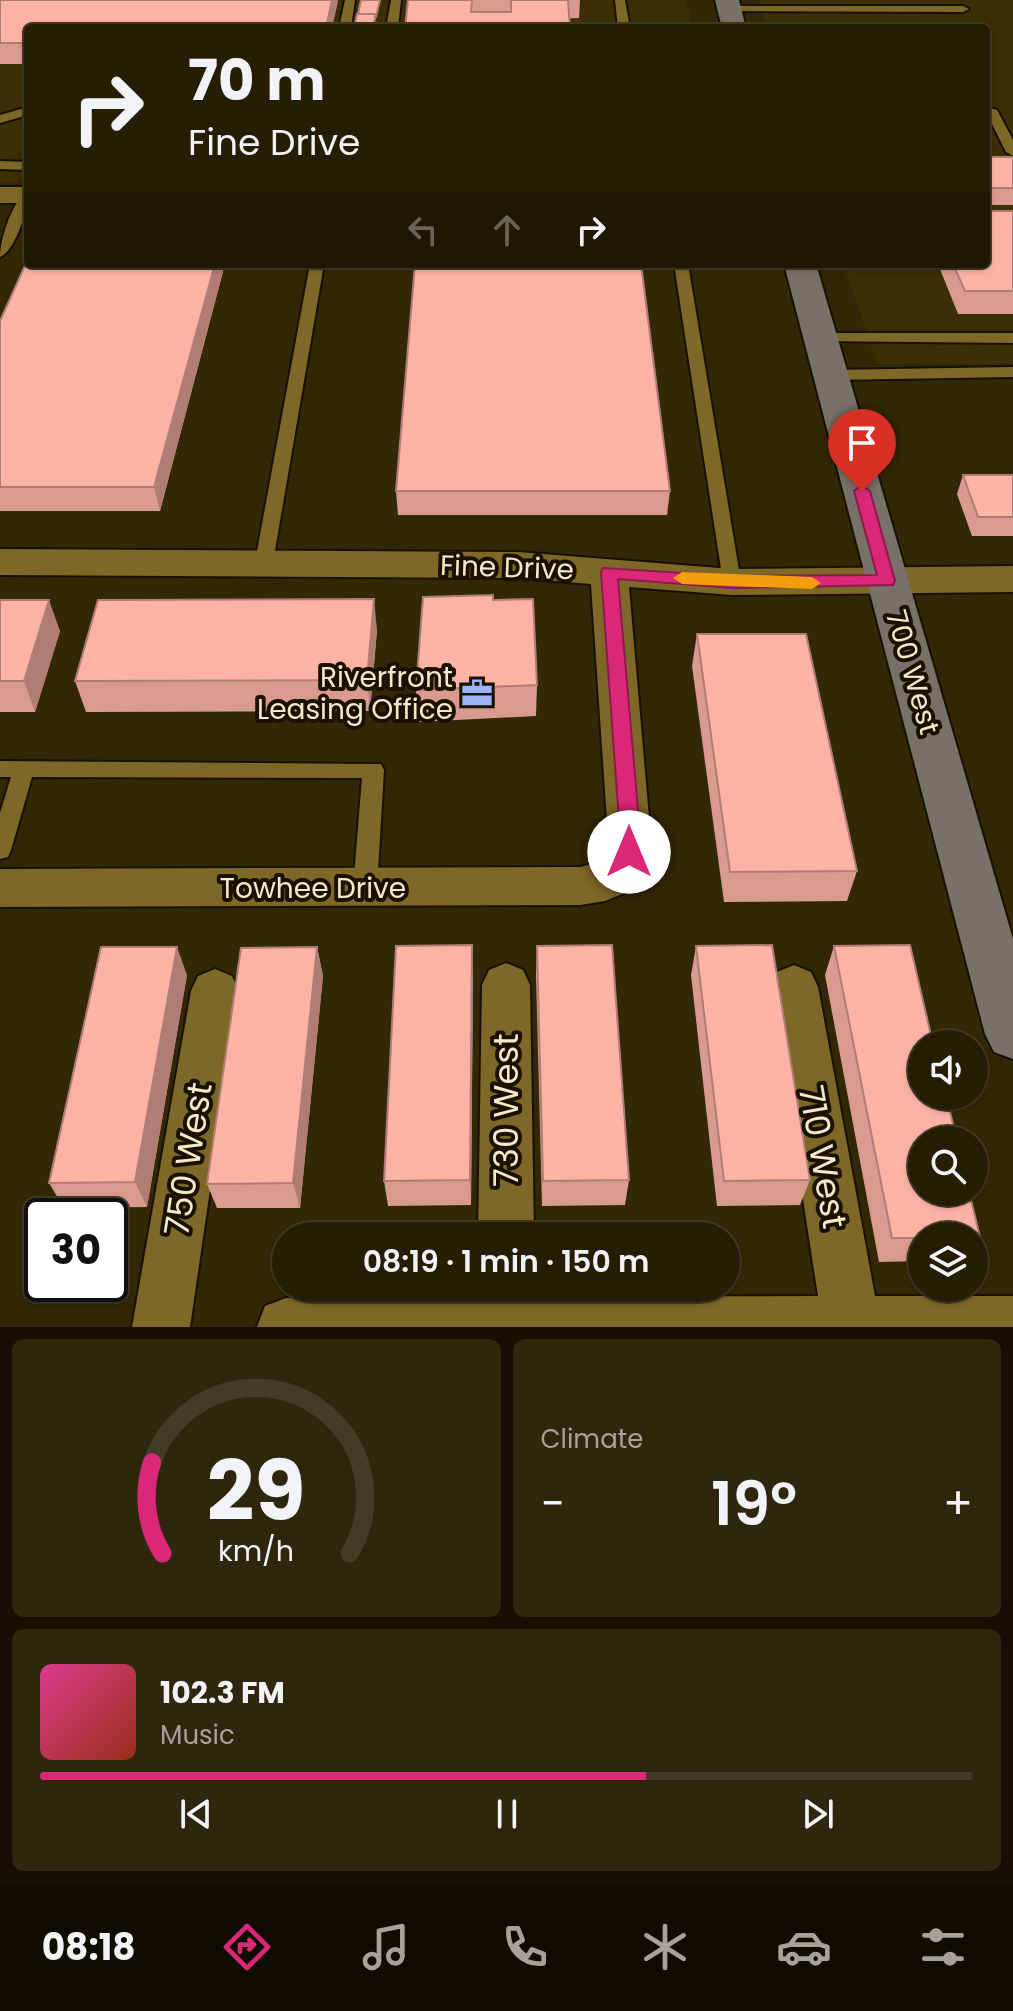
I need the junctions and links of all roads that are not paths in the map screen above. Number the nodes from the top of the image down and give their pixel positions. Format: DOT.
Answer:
graph roads {
  1 [pos="350,0"];
  2 [pos="396,0"];
  3 [pos="620,0"];
  4 [pos="963,9"];
  5 [pos="730,12"];
  6 [pos="346,24"];
  7 [pos="393,24"];
  8 [pos="623,24"];
  9 [pos="993,110"];
  10 [pos="24,112"];
  11 [pos="0,119"];
  12 [pos="1013,152"];
  13 [pos="0,165"];
  14 [pos="24,166"];
  15 [pos="0,195"];
  16 [pos="24,195"];
  17 [pos="24,203"];
  18 [pos="0,253"];
  19 [pos="316,268"];
  20 [pos="682,268"];
  21 [pos="801,268"];
  22 [pos="820,338"];
  23 [pos="1013,338"];
  24 [pos="1013,372"];
  25 [pos="831,375"];
  26 [pos="0,562"];
  27 [pos="264,562"];
  28 [pos="609,572"];
  29 [pos="1013,579"];
  30 [pos="887,581"];
  31 [pos="732,582"];
  32 [pos="0,769"];
  33 [pos="24,769"];
  34 [pos="0,850"];
  35 [pos="0,888"];
  36 [pos="365,888"];
  37 [pos="506,985"];
  38 [pos="794,987"];
  39 [pos="215,991"];
  40 [pos="1010,1010"];
  41 [pos="506,1222"];
  42 [pos="506,1302"];
  43 [pos="1013,1325"];
  44 [pos="852,1326"];
  45 [pos="161,1327"];
  46 [pos="286,1327"];
  47 [pos="507,1327"];
  1 -- 6 [label="lane"];
  2 -- 7 [label="lane"];
  3 -- 8 [label="lane"];
  4 -- 5 [label="lane"];
  9 -- 12 [label="lane"];
  10 -- 11 [label="lane"];
  13 -- 14 [label="lane"];
  15 -- 16 [label="street"];
  17 -- 18 [label="lane"];
  19 -- 27 [label="lane"];
  20 -- 31 [label="lane"];
  21 -- 22 [label="street, 700 West"];
  22 -- 23 [label="lane"];
  22 -- 25 [label="street, 700 West"];
  24 -- 25 [label="lane"];
  25 -- 30 [label="street, 700 West"];
  26 -- 27 [label="street, Fine Drive"];
  27 -- 28 [label="street, Fine Drive"];
  28 -- 31 [label="street, Fine Drive"];
  28 -- 36 [label="street, Towhee Drive"];
  29 -- 30 [label="street, Fine Drive"];
  30 -- 31 [label="street, Fine Drive"];
  30 -- 40 [label="street, 700 West"];
  32 -- 33 [label="lane"];
  33 -- 34 [label="lane"];
  33 -- 36 [label="lane"];
  35 -- 36 [label="street, Towhee Drive"];
  37 -- 41 [label="street, 730 West"];
  38 -- 44 [label="street, 710 West"];
  39 -- 45 [label="street, 750 West"];
  42 -- 47 [label="street"];
  43 -- 44 [label="street"];
  44 -- 47 [label="street"];
  46 -- 47 [label="street"];
}
